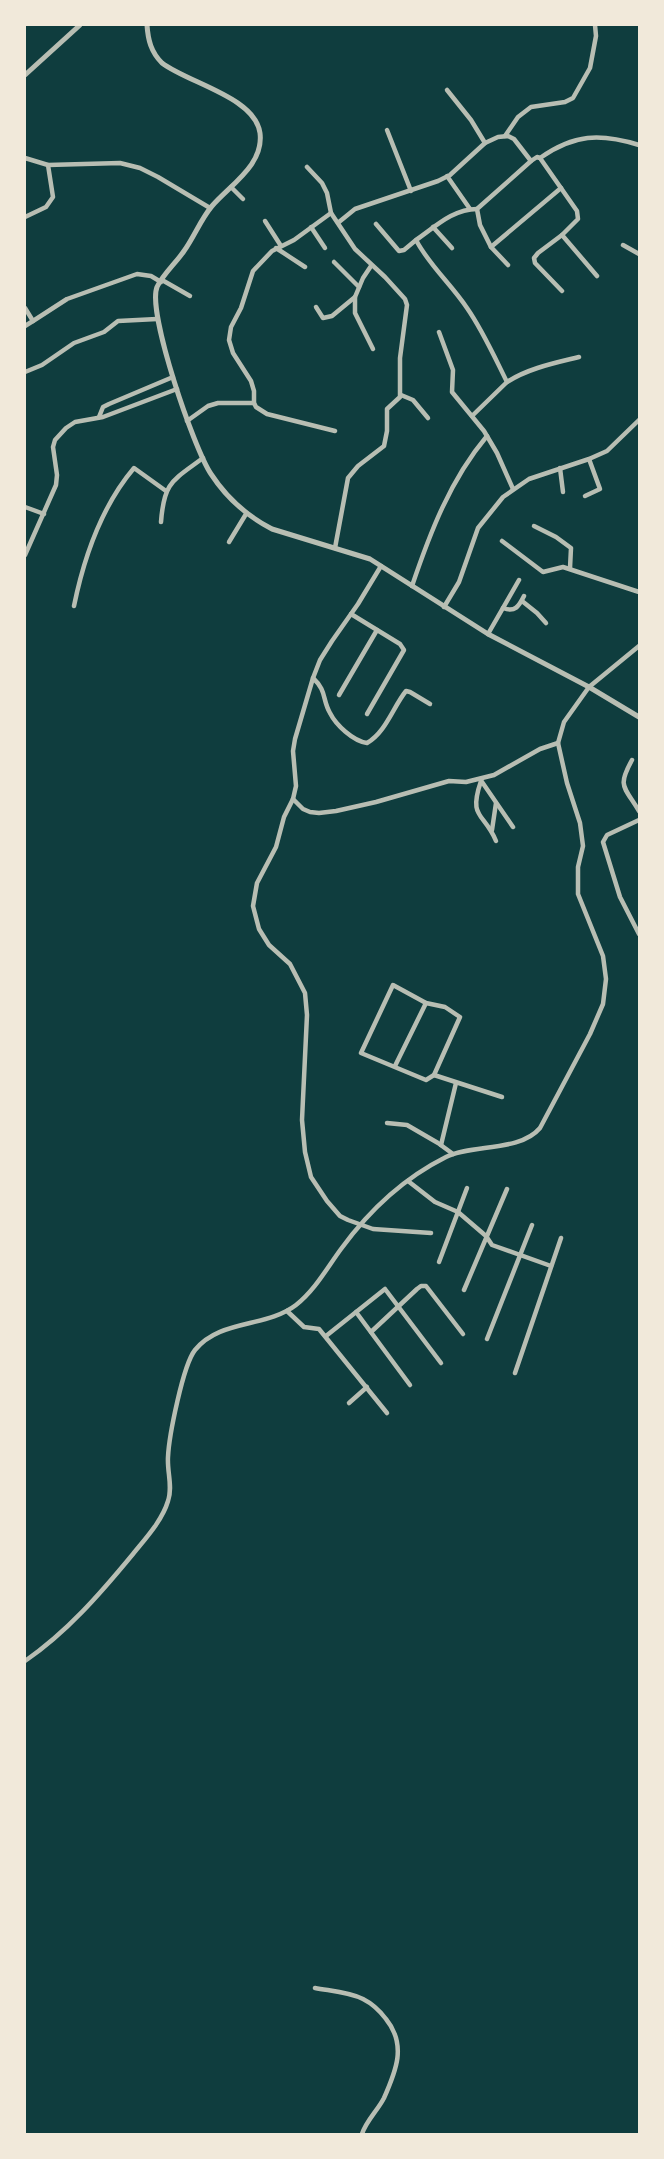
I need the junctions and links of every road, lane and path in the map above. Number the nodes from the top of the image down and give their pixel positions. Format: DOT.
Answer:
graph roads {
  1 [pos="80,25"];
  2 [pos="147,25"];
  3 [pos="595,25"];
  4 [pos="25,75"];
  5 [pos="447,90"];
  6 [pos="387,130"];
  7 [pos="505,136"];
  8 [pos="484,143"];
  9 [pos="639,145"];
  10 [pos="25,158"];
  11 [pos="540,158"];
  12 [pos="531,161"];
  13 [pos="48,165"];
  14 [pos="307,167"];
  15 [pos="447,176"];
  16 [pos="232,186"];
  17 [pos="561,188"];
  18 [pos="411,191"];
  19 [pos="243,199"];
  20 [pos="210,208"];
  21 [pos="470,209"];
  22 [pos="477,209"];
  23 [pos="331,212"];
  24 [pos="25,217"];
  25 [pos="265,221"];
  26 [pos="338,222"];
  27 [pos="376,224"];
  28 [pos="311,227"];
  29 [pos="433,227"];
  30 [pos="562,235"];
  31 [pos="416,240"];
  32 [pos="624,245"];
  33 [pos="281,246"];
  34 [pos="491,247"];
  35 [pos="276,248"];
  36 [pos="326,248"];
  37 [pos="452,248"];
  38 [pos="639,254"];
  39 [pos="334,262"];
  40 [pos="508,265"];
  41 [pos="371,266"];
  42 [pos="305,268"];
  43 [pos="598,276"];
  44 [pos="161,281"];
  45 [pos="359,287"];
  46 [pos="562,291"];
  47 [pos="190,296"];
  48 [pos="355,298"];
  49 [pos="316,307"];
  50 [pos="25,308"];
  51 [pos="157,319"];
  52 [pos="33,321"];
  53 [pos="25,326"];
  54 [pos="440,332"];
  55 [pos="372,349"];
  56 [pos="579,357"];
  57 [pos="25,372"];
  58 [pos="173,377"];
  59 [pos="507,382"];
  60 [pos="177,389"];
  61 [pos="401,394"];
  62 [pos="254,403"];
  63 [pos="472,416"];
  64 [pos="99,417"];
  65 [pos="428,418"];
  66 [pos="639,420"];
  67 [pos="187,421"];
  68 [pos="335,431"];
  69 [pos="487,436"];
  70 [pos="203,458"];
  71 [pos="589,459"];
  72 [pos="560,468"];
  73 [pos="513,489"];
  74 [pos="166,491"];
  75 [pos="562,492"];
  76 [pos="585,496"];
  77 [pos="25,507"];
  78 [pos="44,514"];
  79 [pos="246,514"];
  80 [pos="161,522"];
  81 [pos="534,526"];
  82 [pos="502,541"];
  83 [pos="229,542"];
  84 [pos="335,548"];
  85 [pos="27,549"];
  86 [pos="25,555"];
  87 [pos="381,566"];
  88 [pos="570,568"];
  89 [pos="519,580"];
  90 [pos="412,586"];
  91 [pos="639,592"];
  92 [pos="74,606"];
  93 [pos="444,607"];
  94 [pos="503,608"];
  95 [pos="351,614"];
  96 [pos="546,623"];
  97 [pos="377,630"];
  98 [pos="488,634"];
  99 [pos="639,646"];
  100 [pos="313,678"];
  101 [pos="589,687"];
  102 [pos="339,695"];
  103 [pos="430,704"];
  104 [pos="366,714"];
  105 [pos="639,717"];
  106 [pos="558,743"];
  107 [pos="632,760"];
  108 [pos="480,779"];
  109 [pos="293,799"];
  110 [pos="496,802"];
  111 [pos="639,811"];
  112 [pos="639,820"];
  113 [pos="513,827"];
  114 [pos="492,832"];
  115 [pos="496,841"];
  116 [pos="639,934"];
  117 [pos="426,1003"];
  118 [pos="395,1066"];
  119 [pos="434,1075"];
  120 [pos="456,1083"];
  121 [pos="502,1097"];
  122 [pos="387,1123"];
  123 [pos="441,1145"];
  124 [pos="453,1154"];
  125 [pos="408,1181"];
  126 [pos="467,1188"];
  127 [pos="507,1189"];
  128 [pos="458,1212"];
  129 [pos="532,1225"];
  130 [pos="359,1226"];
  131 [pos="431,1233"];
  132 [pos="486,1236"];
  133 [pos="561,1238"];
  134 [pos="520,1254"];
  135 [pos="439,1262"];
  136 [pos="551,1266"];
  137 [pos="464,1290"];
  138 [pos="398,1307"];
  139 [pos="287,1312"];
  140 [pos="356,1312"];
  141 [pos="371,1332"];
  142 [pos="463,1334"];
  143 [pos="326,1336"];
  144 [pos="487,1339"];
  145 [pos="441,1363"];
  146 [pos="515,1373"];
  147 [pos="410,1385"];
  148 [pos="367,1387"];
  149 [pos="348,1403"];
  150 [pos="387,1413"];
  151 [pos="25,1661"];
  152 [pos="315,1988"];
  153 [pos="362,2134"];
  1 -- 4 [label="street"];
  2 -- 16 [label="street"];
  3 -- 7 [label="street"];
  5 -- 8 [label="street"];
  6 -- 18 [label="street"];
  7 -- 8 [label="street"];
  7 -- 12 [label="street"];
  8 -- 15 [label="street"];
  9 -- 11 [label="street"];
  10 -- 13 [label="street"];
  11 -- 12 [label="street"];
  11 -- 17 [label="street"];
  12 -- 22 [label="street"];
  13 -- 20 [label="street"];
  13 -- 24 [label="street"];
  14 -- 23 [label="street"];
  15 -- 18 [label="street"];
  15 -- 21 [label="street"];
  16 -- 19 [label="street"];
  16 -- 20 [label="street"];
  17 -- 30 [label="street"];
  17 -- 34 [label="street"];
  18 -- 26 [label="street"];
  20 -- 44 [label="street"];
  21 -- 22 [label="street"];
  21 -- 29 [label="street"];
  22 -- 34 [label="street"];
  23 -- 26 [label="street"];
  23 -- 28 [label="street"];
  25 -- 33 [label="street"];
  26 -- 41 [label="street"];
  27 -- 31 [label="street"];
  28 -- 33 [label="street"];
  28 -- 36 [label="street"];
  29 -- 31 [label="street"];
  29 -- 37 [label="street"];
  30 -- 43 [label="street"];
  30 -- 46 [label="street"];
  31 -- 59 [label="street"];
  32 -- 38 [label="street"];
  33 -- 35 [label="street"];
  34 -- 40 [label="street"];
  35 -- 42 [label="street"];
  35 -- 62 [label="street"];
  39 -- 45 [label="street"];
  41 -- 45 [label="street"];
  41 -- 61 [label="street"];
  44 -- 47 [label="street"];
  44 -- 51 [label="street"];
  44 -- 52 [label="street"];
  45 -- 48 [label="street"];
  48 -- 49 [label="street"];
  48 -- 55 [label="street"];
  50 -- 52 [label="street"];
  51 -- 57 [label="street"];
  51 -- 58 [label="street"];
  52 -- 53 [label="street"];
  54 -- 63 [label="street"];
  56 -- 59 [label="street"];
  58 -- 60 [label="street"];
  58 -- 64 [label="street"];
  59 -- 63 [label="street"];
  60 -- 64 [label="street"];
  60 -- 67 [label="street"];
  61 -- 65 [label="street"];
  61 -- 84 [label="street"];
  62 -- 67 [label="street"];
  62 -- 68 [label="street"];
  63 -- 69 [label="street"];
  64 -- 78 [label="street"];
  66 -- 71 [label="street"];
  67 -- 70 [label="street"];
  69 -- 73 [label="street"];
  69 -- 90 [label="street"];
  70 -- 74 [label="street"];
  70 -- 79 [label="street"];
  71 -- 72 [label="street"];
  71 -- 76 [label="street"];
  72 -- 73 [label="street"];
  72 -- 75 [label="street"];
  73 -- 93 [label="street"];
  74 -- 80 [label="street"];
  74 -- 92 [label="street"];
  77 -- 78 [label="street"];
  78 -- 85 [label="street"];
  79 -- 83 [label="street"];
  79 -- 84 [label="street"];
  81 -- 88 [label="street"];
  82 -- 88 [label="street"];
  84 -- 87 [label="street"];
  85 -- 86 [label="street"];
  87 -- 90 [label="street"];
  87 -- 95 [label="street"];
  88 -- 91 [label="street"];
  89 -- 94 [label="street"];
  90 -- 93 [label="street"];
  93 -- 98 [label="street"];
  94 -- 96 [label="street"];
  94 -- 98 [label="street"];
  95 -- 97 [label="street"];
  95 -- 100 [label="street"];
  97 -- 102 [label="street"];
  97 -- 104 [label="street"];
  98 -- 101 [label="street"];
  99 -- 101 [label="street"];
  100 -- 103 [label="street"];
  100 -- 109 [label="street"];
  101 -- 105 [label="street"];
  101 -- 106 [label="street"];
  106 -- 108 [label="street"];
  106 -- 124 [label="street"];
  107 -- 111 [label="street"];
  108 -- 109 [label="street"];
  108 -- 110 [label="street"];
  108 -- 114 [label="street"];
  109 -- 130 [label="street"];
  110 -- 113 [label="street"];
  110 -- 114 [label="street"];
  112 -- 116 [label="street"];
  114 -- 115 [label="street"];
  117 -- 118 [label="street"];
  117 -- 118 [label="street"];
  117 -- 119 [label="street"];
  118 -- 119 [label="street"];
  119 -- 120 [label="street"];
  120 -- 121 [label="street"];
  120 -- 123 [label="street"];
  122 -- 123 [label="street"];
  123 -- 124 [label="street"];
  124 -- 125 [label="street"];
  125 -- 128 [label="street"];
  125 -- 130 [label="street"];
  126 -- 128 [label="street"];
  127 -- 132 [label="street"];
  128 -- 132 [label="street"];
  128 -- 135 [label="street"];
  129 -- 134 [label="street"];
  130 -- 131 [label="street"];
  130 -- 139 [label="street"];
  132 -- 134 [label="street"];
  132 -- 137 [label="street"];
  133 -- 136 [label="street"];
  134 -- 136 [label="street"];
  134 -- 144 [label="street"];
  136 -- 146 [label="street"];
  138 -- 140 [label="street"];
  138 -- 141 [label="street"];
  138 -- 142 [label="street"];
  138 -- 145 [label="street"];
  139 -- 143 [label="street"];
  139 -- 151 [label="street"];
  140 -- 141 [label="street"];
  140 -- 143 [label="street"];
  141 -- 147 [label="street"];
  143 -- 148 [label="street"];
  148 -- 149 [label="street"];
  148 -- 150 [label="street"];
  152 -- 153 [label="street"];
}
